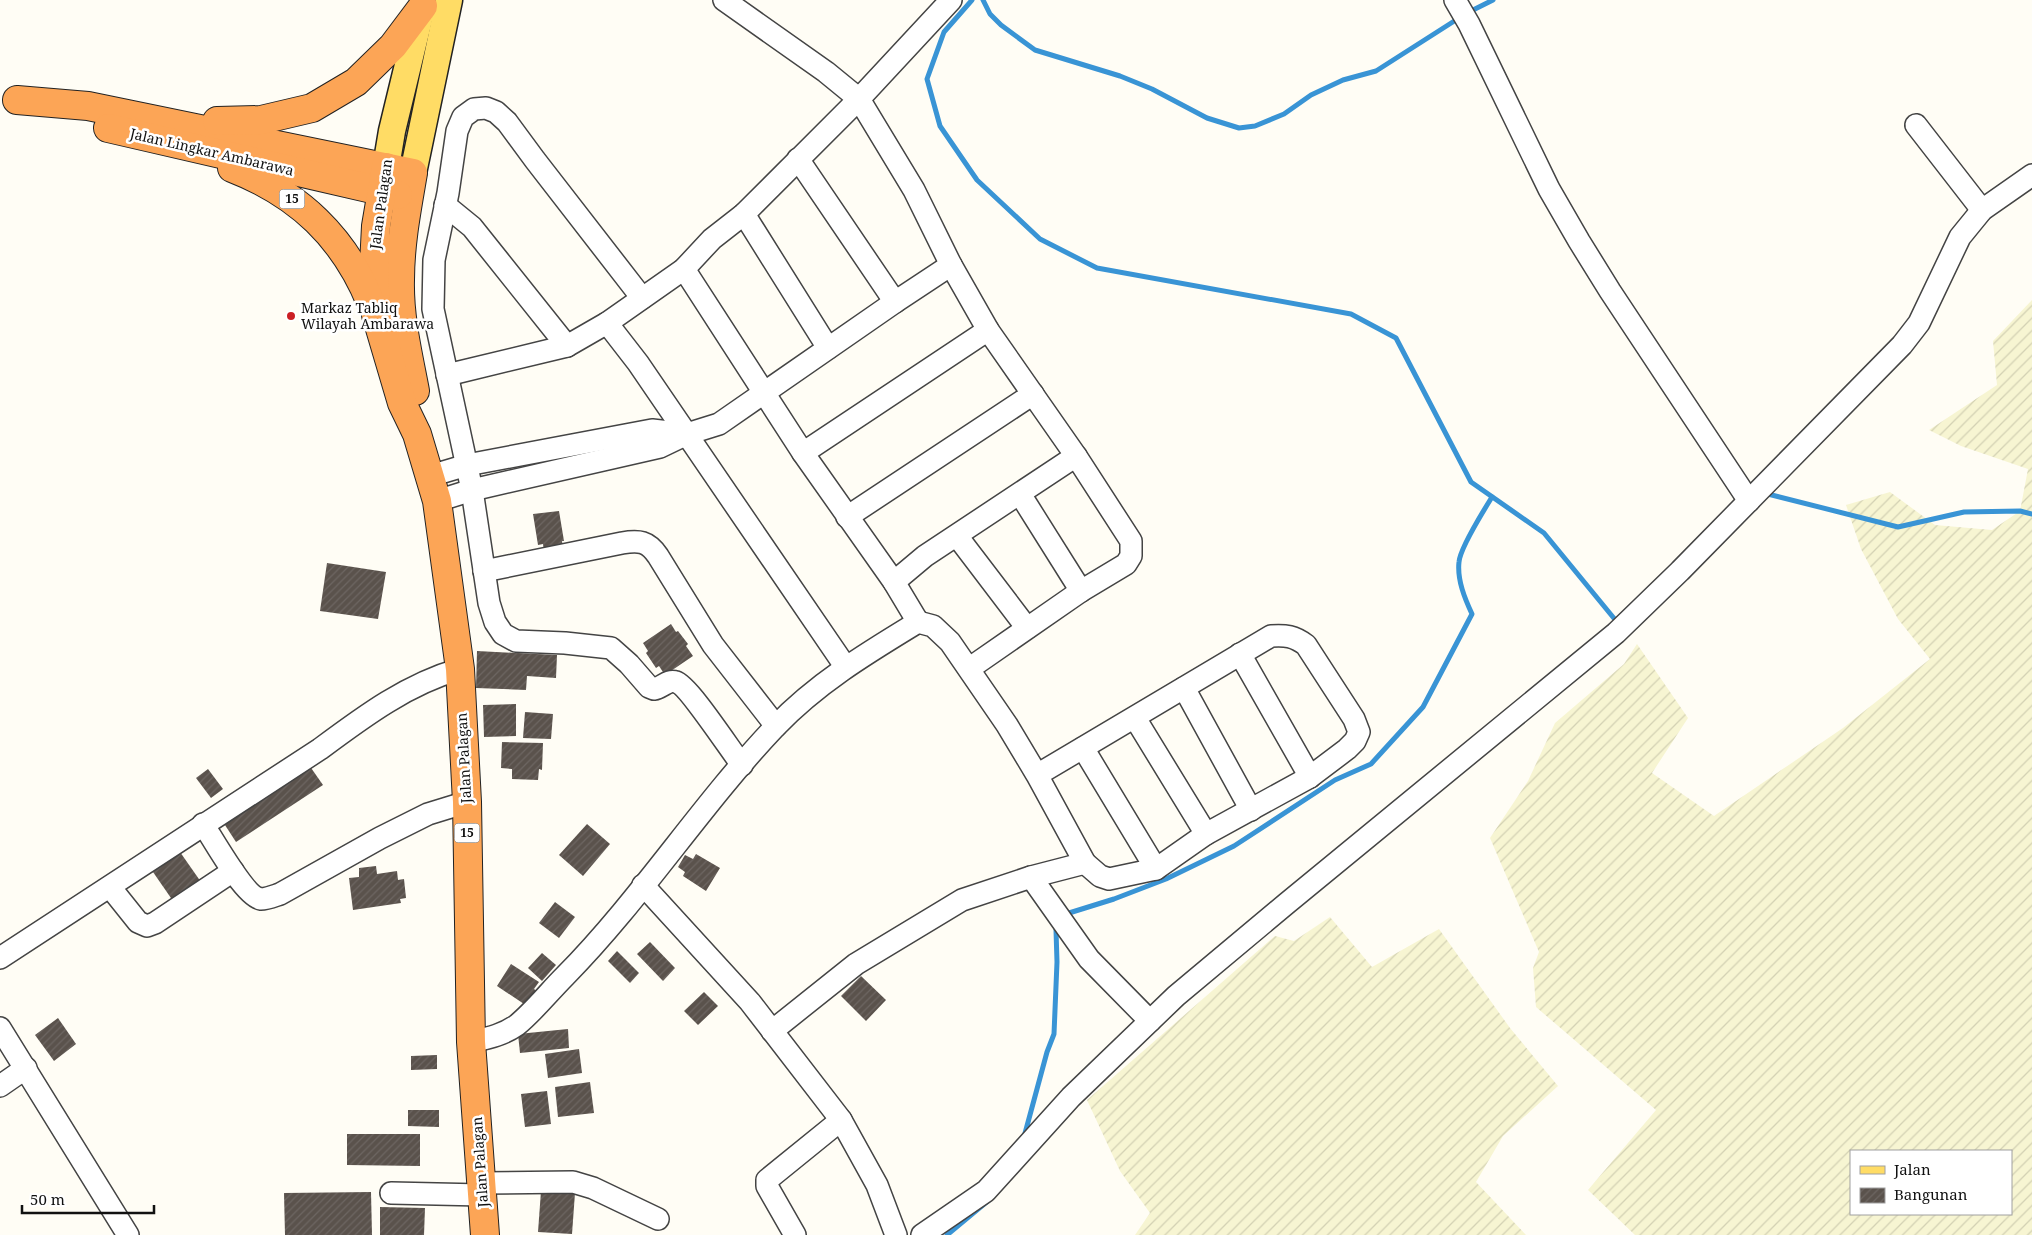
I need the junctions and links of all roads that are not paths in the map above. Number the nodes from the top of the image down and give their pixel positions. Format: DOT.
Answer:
graph roads {
  1 [pos="449,0"];
  2 [pos="724,0"];
  3 [pos="951,0"];
  4 [pos="423,3"];
  5 [pos="1457,3"];
  6 [pos="9,98"];
  7 [pos="859,99"];
  8 [pos="1916,125"];
  9 [pos="163,131"];
  10 [pos="798,159"];
  11 [pos="2032,175"];
  12 [pos="383,179"];
  13 [pos="411,185"];
  14 [pos="445,205"];
  15 [pos="1982,210"];
  16 [pos="744,214"];
  17 [pos="952,265"];
  18 [pos="684,268"];
  19 [pos="642,298"];
  20 [pos="895,302"];
  21 [pos="376,316"];
  22 [pos="607,323"];
  23 [pos="988,330"];
  24 [pos="567,346"];
  25 [pos="828,348"];
  26 [pos="447,375"];
  27 [pos="764,392"];
  28 [pos="1032,394"];
  29 [pos="418,434"];
  30 [pos="687,434"];
  31 [pos="803,453"];
  32 [pos="1076,456"];
  33 [pos="467,465"];
  34 [pos="434,488"];
  35 [pos="472,490"];
  36 [pos="1020,494"];
  37 [pos="1745,496"];
  38 [pos="847,517"];
  39 [pos="957,536"];
  40 [pos="484,571"];
  41 [pos="894,582"];
  42 [pos="1082,591"];
  43 [pos="918,622"];
  44 [pos="1027,628"];
  45 [pos="1240,654"];
  46 [pos="845,666"];
  47 [pos="970,668"];
  48 [pos="460,669"];
  49 [pos="1184,688"];
  50 [pos="1135,718"];
  51 [pos="776,726"];
  52 [pos="1083,748"];
  53 [pos="742,765"];
  54 [pos="1037,775"];
  55 [pos="1310,777"];
  56 [pos="467,802"];
  57 [pos="1251,810"];
  58 [pos="203,824"];
  59 [pos="1206,834"];
  60 [pos="1085,863"];
  61 [pos="1156,869"];
  62 [pos="233,870"];
  63 [pos="1031,878"];
  64 [pos="643,885"];
  65 [pos="110,887"];
  66 [pos="0,958"];
  67 [pos="1150,1021"];
  68 [pos="0,1028"];
  69 [pos="772,1031"];
  70 [pos="471,1042"];
  71 [pos="26,1068"];
  72 [pos="0,1086"];
  73 [pos="841,1120"];
  74 [pos="482,1189"];
  75 [pos="391,1192"];
  76 [pos="658,1219"];
  77 [pos="128,1235"];
  78 [pos="485,1235"];
  79 [pos="795,1235"];
  80 [pos="896,1235"];
  81 [pos="922,1235"];
  1 -- 13 [label="main road, Jalan Palagan"];
  2 -- 7 [label="street"];
  3 -- 7 [label="street"];
  4 -- 9 [label="highway"];
  4 -- 12 [label="main road, Jalan Palagan"];
  5 -- 37 [label="street"];
  6 -- 9 [label="highway, Jalan Lingkar Ambarawa / 15"];
  7 -- 10 [label="street"];
  7 -- 17 [label="street"];
  8 -- 15 [label="street"];
  9 -- 12 [label="highway, Jalan Lingkar Ambarawa / 15"];
  9 -- 21 [label="highway, 15"];
  10 -- 16 [label="street"];
  10 -- 20 [label="street"];
  11 -- 15 [label="street"];
  12 -- 13 [label="highway, Jalan Lingkar Ambarawa / 15"];
  12 -- 21 [label="highway, Jalan Palagan / 15"];
  13 -- 29 [label="highway, Jalan Palagan / 15"];
  14 -- 19 [label="street"];
  14 -- 24 [label="street"];
  14 -- 26 [label="street"];
  15 -- 37 [label="street"];
  16 -- 18 [label="street"];
  16 -- 25 [label="street"];
  17 -- 20 [label="street"];
  17 -- 23 [label="street"];
  18 -- 19 [label="street"];
  18 -- 27 [label="street"];
  19 -- 22 [label="street"];
  20 -- 25 [label="street"];
  21 -- 29 [label="highway, Jalan Palagan / 15"];
  22 -- 24 [label="street"];
  22 -- 30 [label="street"];
  23 -- 28 [label="street"];
  23 -- 31 [label="street"];
  24 -- 26 [label="street"];
  25 -- 27 [label="street"];
  26 -- 33 [label="street"];
  27 -- 30 [label="street"];
  27 -- 31 [label="street"];
  28 -- 32 [label="street"];
  28 -- 38 [label="street"];
  29 -- 34 [label="highway, Jalan Palagan / 15"];
  30 -- 33 [label="street"];
  30 -- 35 [label="street"];
  30 -- 46 [label="street"];
  31 -- 38 [label="street"];
  32 -- 36 [label="street"];
  32 -- 42 [label="street"];
  33 -- 34 [label="street"];
  33 -- 35 [label="street"];
  34 -- 35 [label="street"];
  34 -- 48 [label="highway, Jalan Palagan / 15"];
  35 -- 40 [label="street"];
  36 -- 39 [label="street"];
  36 -- 42 [label="street"];
  37 -- 67 [label="street"];
  38 -- 41 [label="street"];
  39 -- 41 [label="street"];
  39 -- 44 [label="street"];
  40 -- 51 [label="street"];
  40 -- 53 [label="street"];
  41 -- 43 [label="street"];
  42 -- 44 [label="street"];
  43 -- 46 [label="street"];
  43 -- 47 [label="street"];
  44 -- 47 [label="street"];
  45 -- 49 [label="street"];
  45 -- 55 [label="street"];
  45 -- 55 [label="street"];
  46 -- 51 [label="street"];
  47 -- 54 [label="street"];
  48 -- 56 [label="highway, Jalan Palagan / 15"];
  48 -- 58 [label="street"];
  49 -- 50 [label="street"];
  49 -- 57 [label="street"];
  50 -- 52 [label="street"];
  50 -- 59 [label="street"];
  51 -- 53 [label="street"];
  52 -- 54 [label="street"];
  52 -- 61 [label="street"];
  53 -- 64 [label="street"];
  54 -- 60 [label="street"];
  55 -- 57 [label="street"];
  56 -- 62 [label="street"];
  56 -- 70 [label="highway, Jalan Palagan / 15"];
  57 -- 59 [label="street"];
  58 -- 62 [label="street"];
  58 -- 65 [label="street"];
  59 -- 61 [label="street"];
  60 -- 61 [label="street"];
  60 -- 63 [label="street"];
  62 -- 65 [label="street"];
  63 -- 67 [label="street"];
  63 -- 69 [label="street"];
  64 -- 69 [label="street"];
  64 -- 70 [label="street"];
  65 -- 66 [label="street"];
  67 -- 81 [label="street"];
  68 -- 71 [label="street"];
  69 -- 73 [label="street"];
  70 -- 74 [label="highway, Jalan Palagan / 15"];
  71 -- 72 [label="street"];
  71 -- 77 [label="street"];
  73 -- 79 [label="street"];
  73 -- 80 [label="street"];
  74 -- 75 [label="street"];
  74 -- 76 [label="street"];
  74 -- 78 [label="highway, Jalan Palagan / 15"];
}
